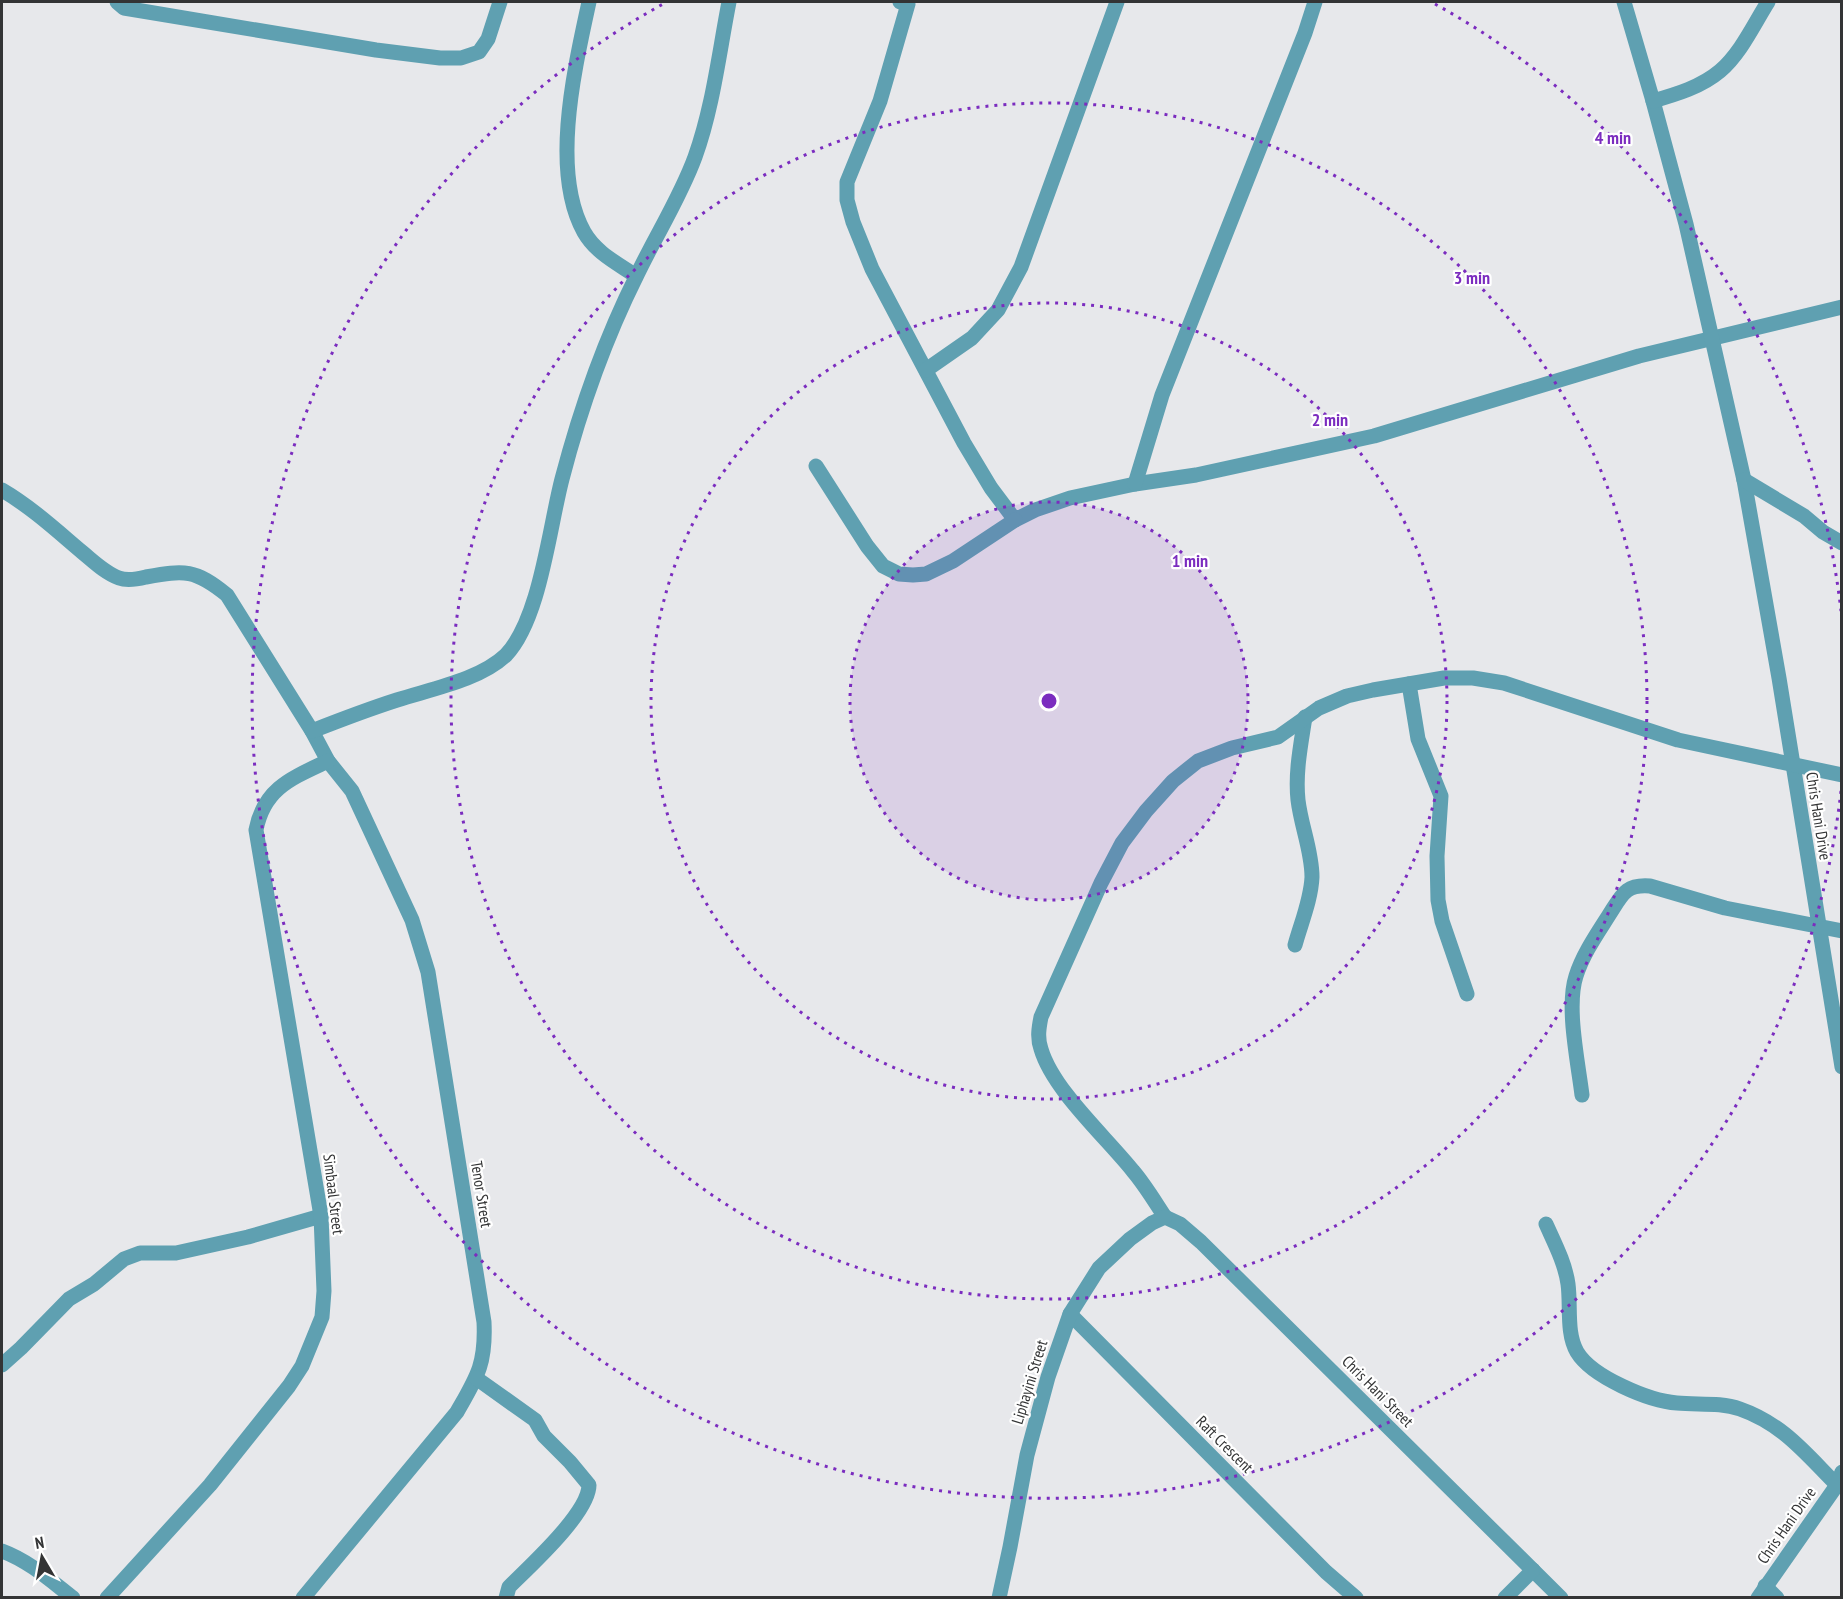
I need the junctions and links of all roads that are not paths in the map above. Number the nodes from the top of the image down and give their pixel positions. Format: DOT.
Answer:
graph roads {
  1 [pos="117,2"];
  2 [pos="500,2"];
  3 [pos="589,2"];
  4 [pos="729,2"];
  5 [pos="906,2"];
  6 [pos="1117,2"];
  7 [pos="1315,2"];
  8 [pos="1624,2"];
  9 [pos="1768,2"];
  10 [pos="1653,100"];
  11 [pos="636,276"];
  12 [pos="1842,307"];
  13 [pos="1713,338"];
  14 [pos="926,370"];
  15 [pos="816,466"];
  16 [pos="1744,480"];
  17 [pos="1135,484"];
  18 [pos="2,490"];
  19 [pos="1015,520"];
  20 [pos="1842,543"];
  21 [pos="1409,684"];
  22 [pos="1305,717"];
  23 [pos="312,730"];
  24 [pos="328,760"];
  25 [pos="1793,766"];
  26 [pos="1842,775"];
  27 [pos="1818,926"];
  28 [pos="1842,931"];
  29 [pos="1294,945"];
  30 [pos="1467,994"];
  31 [pos="1842,1067"];
  32 [pos="1582,1095"];
  33 [pos="321,1216"];
  34 [pos="1165,1217"];
  35 [pos="1546,1224"];
  36 [pos="1070,1314"];
  37 [pos="2,1365"];
  38 [pos="476,1378"];
  39 [pos="1839,1478"];
  40 [pos="2,1551"];
  41 [pos="1533,1570"];
  42 [pos="1762,1592"];
  43 [pos="73,1598"];
  44 [pos="107,1598"];
  45 [pos="303,1598"];
  46 [pos="506,1598"];
  47 [pos="999,1598"];
  48 [pos="1356,1598"];
  49 [pos="1505,1598"];
  50 [pos="1561,1598"];
  51 [pos="1777,1598"];
  1 -- 2 [label="street"];
  3 -- 11 [label="street"];
  4 -- 11 [label="street"];
  5 -- 14 [label="street"];
  6 -- 14 [label="street"];
  7 -- 17 [label="street"];
  8 -- 10 [label="street, Chris Hani Drive"];
  9 -- 10 [label="street"];
  10 -- 13 [label="street, Chris Hani Drive"];
  11 -- 23 [label="street"];
  12 -- 13 [label="street"];
  13 -- 16 [label="street, Chris Hani Drive"];
  13 -- 17 [label="street"];
  14 -- 19 [label="street"];
  15 -- 19 [label="street"];
  16 -- 20 [label="street"];
  16 -- 25 [label="street, Chris Hani Drive"];
  17 -- 19 [label="street"];
  18 -- 23 [label="street, Tenor Street"];
  21 -- 22 [label="street"];
  21 -- 25 [label="street"];
  21 -- 30 [label="street"];
  22 -- 29 [label="street"];
  22 -- 34 [label="street"];
  23 -- 24 [label="street, Tenor Street"];
  24 -- 33 [label="street, Simbaal Street"];
  24 -- 38 [label="street, Tenor Street"];
  25 -- 26 [label="street"];
  25 -- 27 [label="street, Chris Hani Drive"];
  27 -- 28 [label="street"];
  27 -- 31 [label="street, Chris Hani Drive"];
  27 -- 32 [label="street"];
  33 -- 37 [label="street"];
  33 -- 44 [label="street, Simbaal Street"];
  34 -- 36 [label="street, Liphayini Street"];
  34 -- 41 [label="street, Chris Hani Street"];
  35 -- 39 [label="street"];
  36 -- 47 [label="street, Liphayini Street"];
  36 -- 48 [label="street, Raft Crescent"];
  38 -- 45 [label="street, Tenor Street"];
  38 -- 46 [label="street"];
  39 -- 42 [label="street, Chris Hani Drive"];
  40 -- 43 [label="street"];
  41 -- 49 [label="street"];
  41 -- 50 [label="street, Chris Hani Street"];
  42 -- 51 [label="street"];
}
